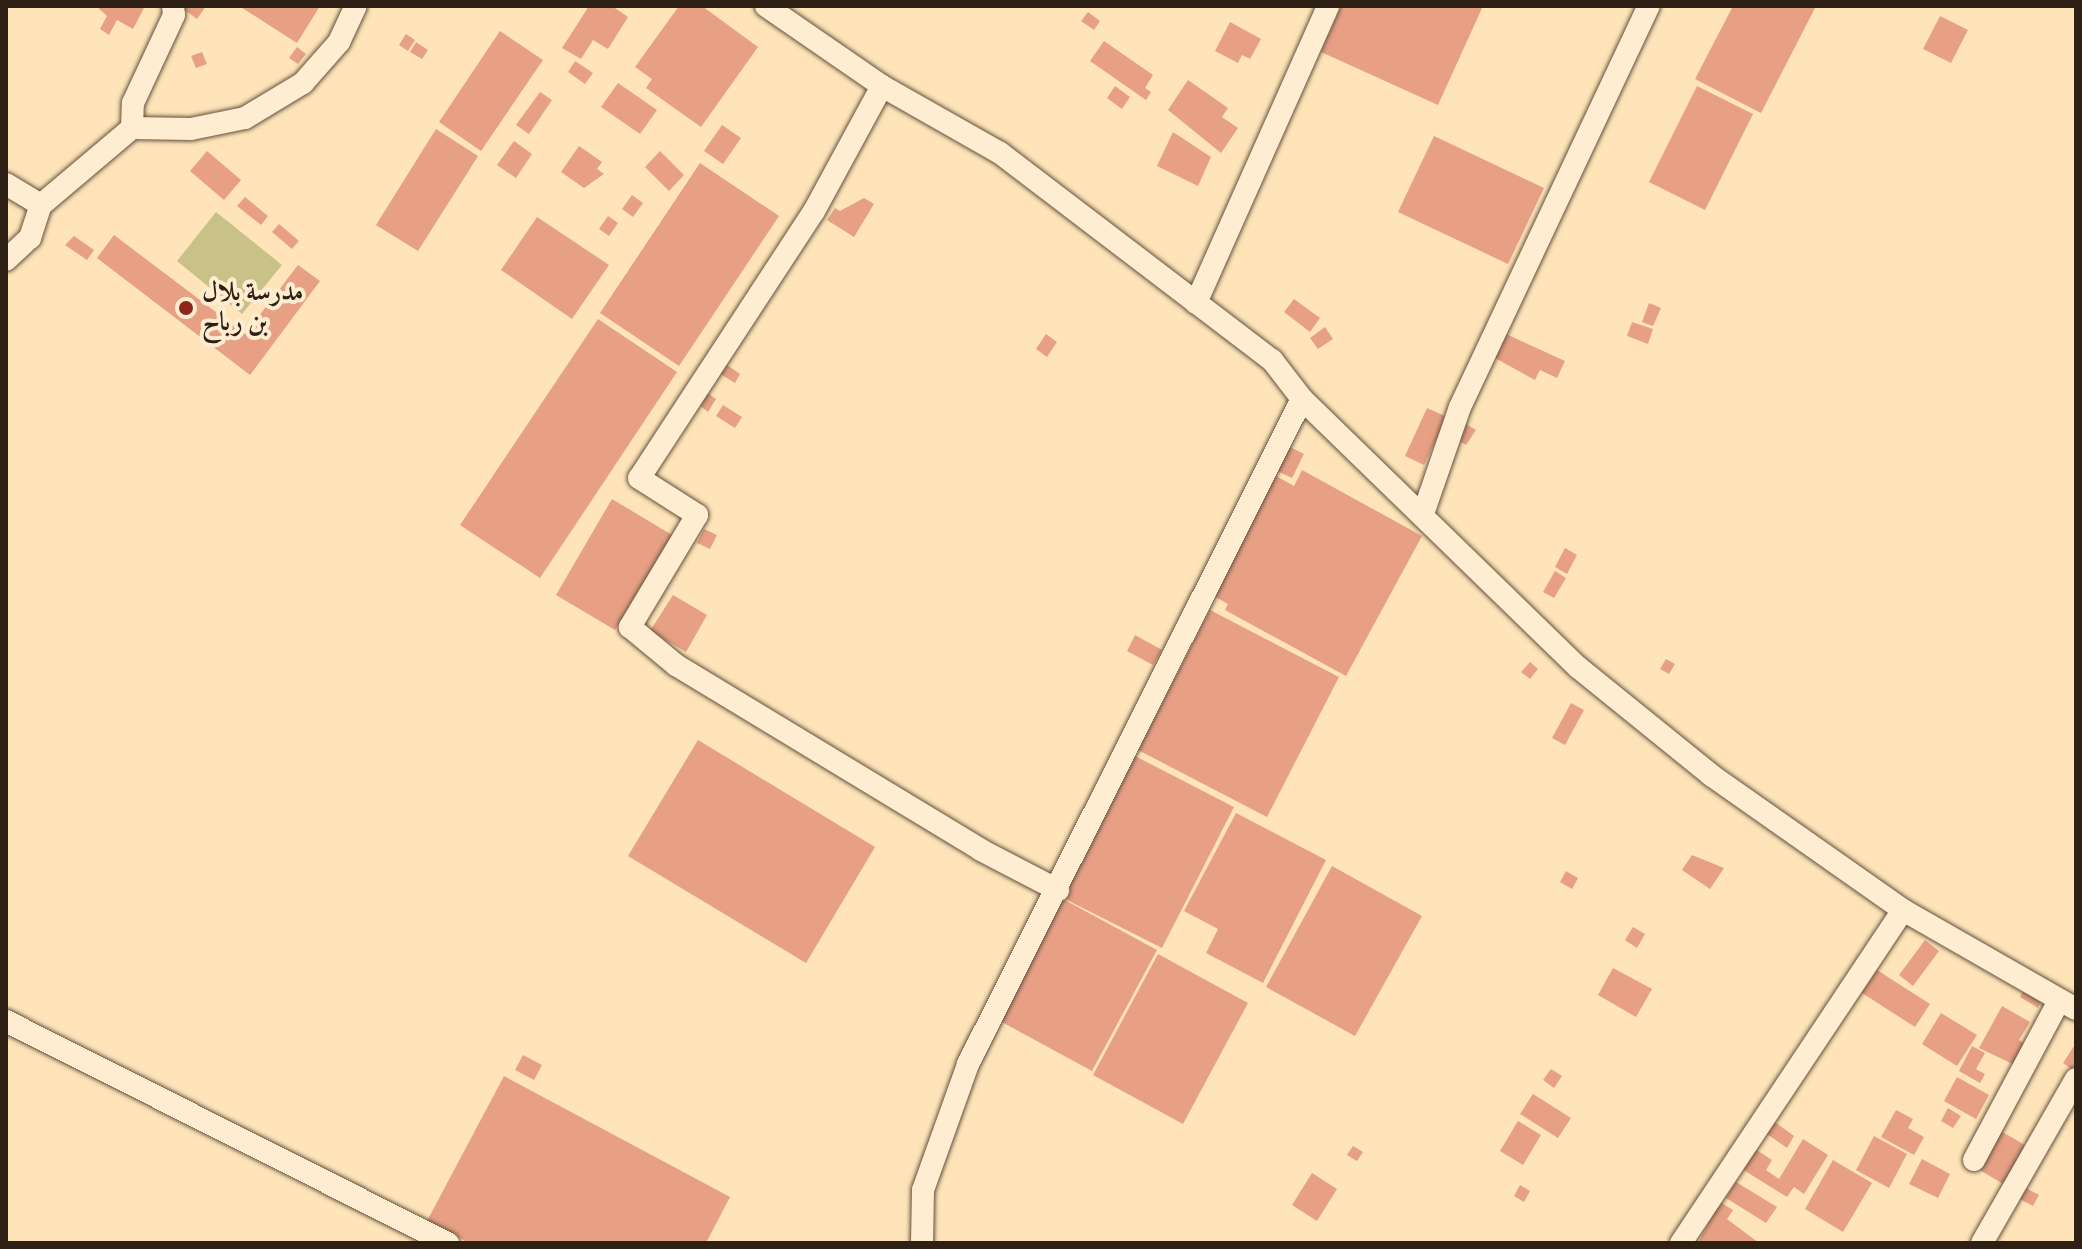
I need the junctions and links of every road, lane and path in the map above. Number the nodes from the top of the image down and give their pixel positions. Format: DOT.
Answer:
graph roads {
  1 [pos="173,6"];
  2 [pos="356,6"];
  3 [pos="766,6"];
  4 [pos="1328,6"];
  5 [pos="1649,6"];
  6 [pos="882,86"];
  7 [pos="132,128"];
  8 [pos="6,184"];
  9 [pos="41,205"];
  10 [pos="6,260"];
  11 [pos="1196,303"];
  12 [pos="1302,399"];
  13 [pos="1423,514"];
  14 [pos="1058,890"];
  15 [pos="1903,910"];
  16 [pos="2068,1005"];
  17 [pos="6,1021"];
  18 [pos="2076,1079"];
  19 [pos="1974,1160"];
  20 [pos="448,1243"];
  21 [pos="922,1243"];
  22 [pos="1681,1243"];
  23 [pos="1982,1243"];
  1 -- 7 [label="street"];
  2 -- 7 [label="street"];
  3 -- 6 [label="street"];
  4 -- 11 [label="street"];
  5 -- 13 [label="street"];
  6 -- 11 [label="street"];
  6 -- 14 [label="street"];
  7 -- 9 [label="street"];
  8 -- 9 [label="street"];
  9 -- 10 [label="street"];
  11 -- 12 [label="street"];
  12 -- 13 [label="street"];
  12 -- 14 [label="street"];
  13 -- 15 [label="street"];
  14 -- 21 [label="street"];
  15 -- 16 [label="street"];
  15 -- 22 [label="street"];
  16 -- 19 [label="street"];
  17 -- 20 [label="street"];
  18 -- 23 [label="street"];
}
